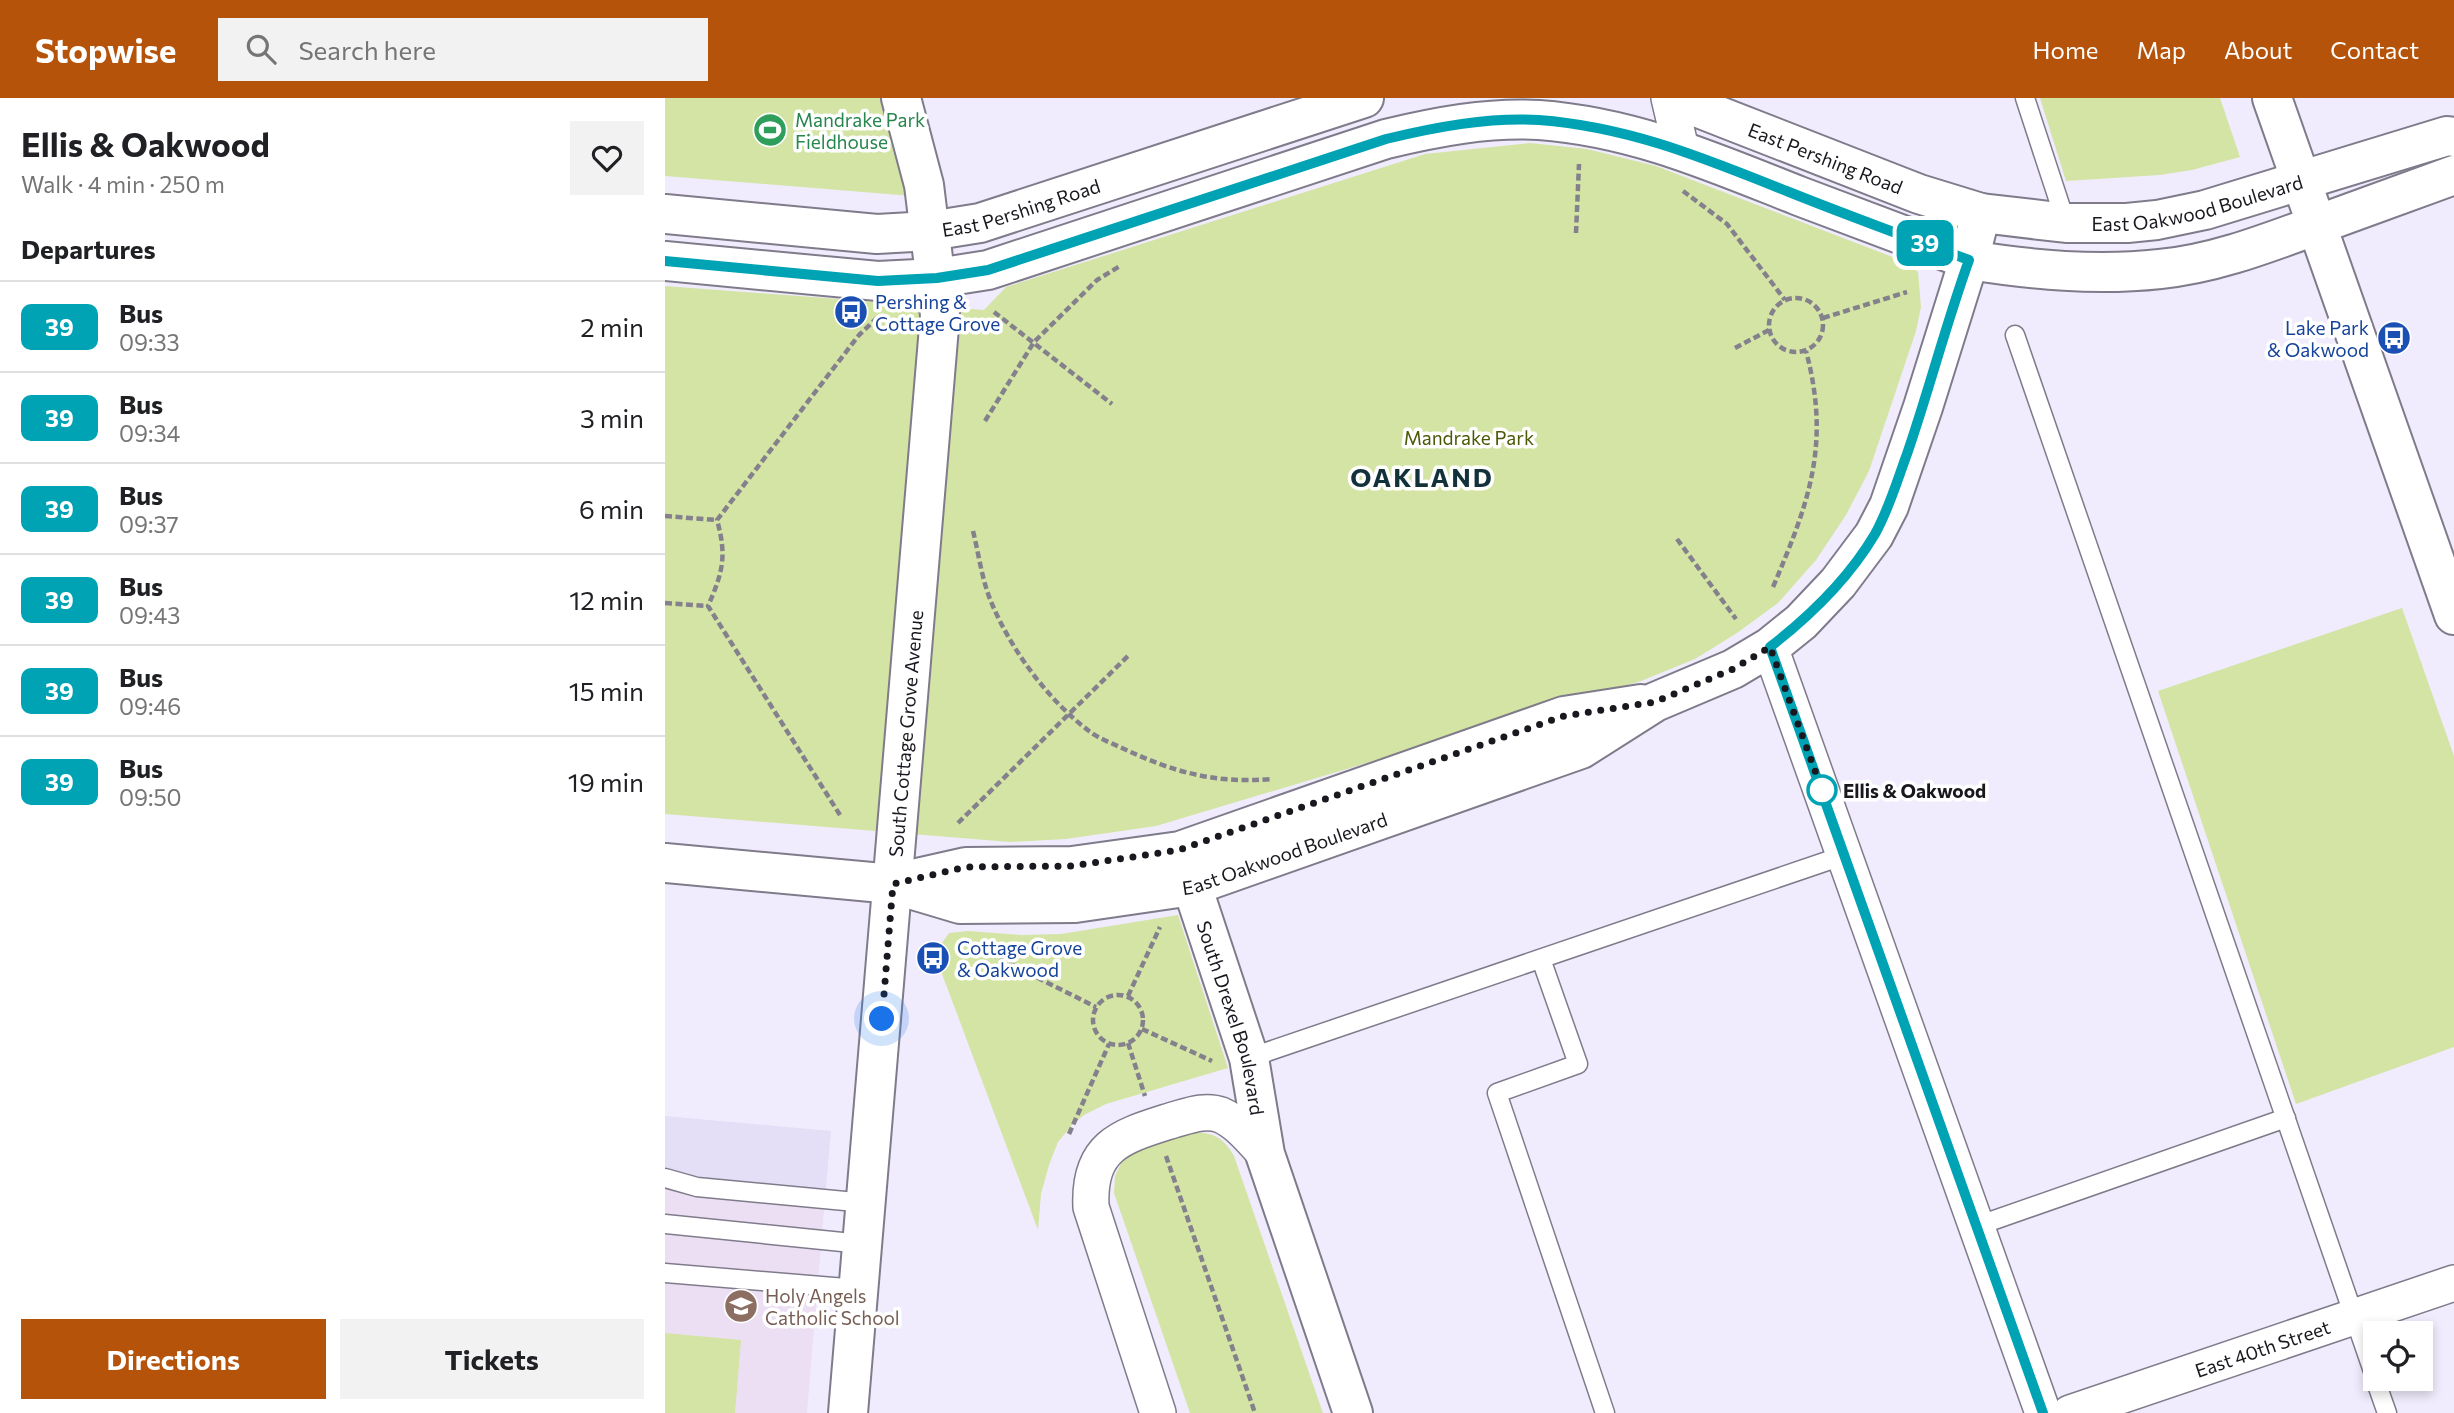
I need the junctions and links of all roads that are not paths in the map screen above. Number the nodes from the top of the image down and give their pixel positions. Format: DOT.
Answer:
graph roads {
  1 [pos="901,98"];
  2 [pos="1364,98"];
  3 [pos="1671,98"];
  4 [pos="2025,98"];
  5 [pos="2272,98"];
  6 [pos="1573,111"];
  7 [pos="2454,137"];
  8 [pos="1681,149"];
  9 [pos="2454,175"];
  10 [pos="2301,182"];
  11 [pos="1981,213"];
  12 [pos="665,214"];
  13 [pos="2066,223"];
  14 [pos="2315,226"];
  15 [pos="930,231"];
  16 [pos="1969,260"];
  17 [pos="665,261"];
  18 [pos="937,278"];
  19 [pos="2014,335"];
  20 [pos="2454,615"];
  21 [pos="1770,647"];
  22 [pos="1655,702"];
  23 [pos="1845,855"];
  24 [pos="665,863"];
  25 [pos="893,884"];
  26 [pos="1192,886"];
  27 [pos="1541,958"];
  28 [pos="1233,1060"];
  29 [pos="2286,1118"];
  30 [pos="1265,1154"];
  31 [pos="665,1178"];
  32 [pos="866,1203"];
  33 [pos="665,1224"];
  34 [pos="1977,1226"];
  35 [pos="862,1244"];
  36 [pos="665,1273"];
  37 [pos="2454,1283"];
  38 [pos="858,1289"];
  39 [pos="2354,1317"];
  40 [pos="2363,1343"];
  41 [pos="2379,1391"];
  42 [pos="848,1413"];
  43 [pos="1158,1413"];
  44 [pos="1353,1413"];
  45 [pos="1605,1413"];
  46 [pos="2043,1413"];
  47 [pos="2070,1413"];
  48 [pos="2387,1413"];
  1 -- 15 [label="main road, South Cottage Grove Avenue"];
  2 -- 15 [label="main road, East Pershing Road"];
  3 -- 8 [label="street, East Pershing Road"];
  3 -- 11 [label="main road, East Pershing Road"];
  4 -- 13 [label="lane"];
  5 -- 10 [label="main road"];
  6 -- 8 [label="main road"];
  6 -- 18 [label="main road"];
  7 -- 10 [label="main road, East Oakwood Boulevard"];
  8 -- 16 [label="main road"];
  9 -- 14 [label="main road"];
  10 -- 13 [label="main road, East Oakwood Boulevard"];
  10 -- 14 [label="main road"];
  11 -- 13 [label="main road, East Oakwood Boulevard"];
  11 -- 16 [label="main road, East Oakwood Boulevard"];
  12 -- 15 [label="main road, East Pershing Road"];
  14 -- 16 [label="main road"];
  14 -- 20 [label="main road"];
  15 -- 18 [label="main road, South Cottage Grove Avenue"];
  16 -- 21 [label="main road, East Oakwood Boulevard"];
  17 -- 18 [label="main road"];
  18 -- 25 [label="main road, South Cottage Grove Avenue"];
  19 -- 29 [label="lane"];
  21 -- 22 [label="main road, East Oakwood Boulevard"];
  21 -- 23 [label="street"];
  22 -- 25 [label="main road, East Oakwood Boulevard"];
  22 -- 26 [label="main road, East Oakwood Boulevard"];
  23 -- 27 [label="lane"];
  23 -- 34 [label="street"];
  24 -- 25 [label="main road, East Oakwood Boulevard"];
  25 -- 26 [label="main road, East Oakwood Boulevard"];
  25 -- 32 [label="main road, South Cottage Grove Avenue"];
  26 -- 28 [label="main road, South Drexel Boulevard"];
  27 -- 28 [label="lane"];
  27 -- 45 [label="lane"];
  28 -- 30 [label="main road, South Drexel Boulevard"];
  29 -- 34 [label="lane"];
  29 -- 39 [label="lane"];
  30 -- 43 [label="street, South Drexel Boulevard"];
  30 -- 44 [label="main road, South Drexel Boulevard"];
  31 -- 32 [label="lane"];
  32 -- 35 [label="main road, South Cottage Grove Avenue"];
  33 -- 35 [label="lane"];
  34 -- 46 [label="street"];
  35 -- 38 [label="main road, South Cottage Grove Avenue"];
  36 -- 38 [label="lane"];
  37 -- 39 [label="street, East 40th Street"];
  38 -- 42 [label="main road, South Cottage Grove Avenue"];
  39 -- 40 [label="lane"];
  39 -- 47 [label="street, East 40th Street"];
  41 -- 48 [label="lane"];
}
